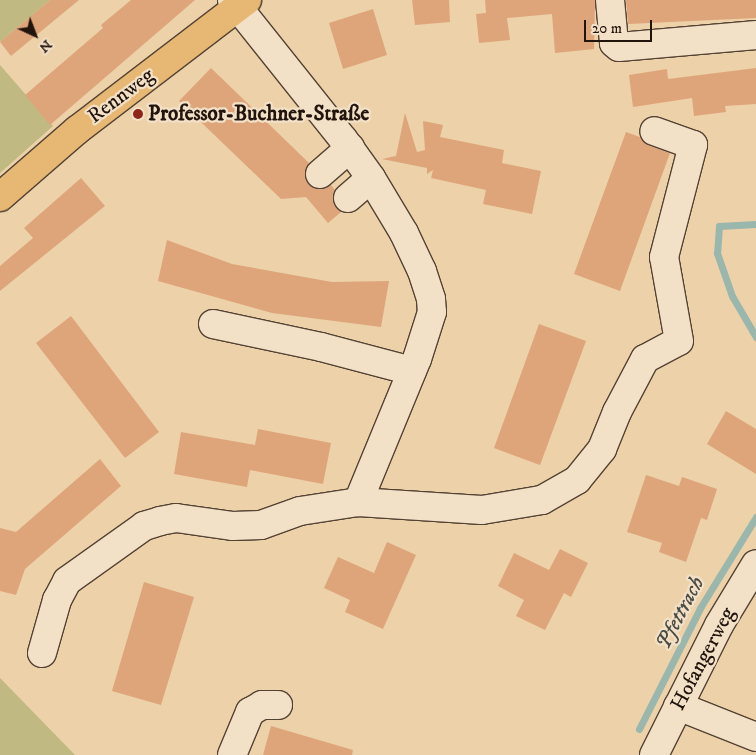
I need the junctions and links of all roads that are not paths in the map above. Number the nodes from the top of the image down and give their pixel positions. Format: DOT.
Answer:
graph roads {
  1 [pos="610,0"];
  2 [pos="239,2"];
  3 [pos="756,35"];
  4 [pos="654,131"];
  5 [pos="350,148"];
  6 [pos="320,174"];
  7 [pos="371,178"];
  8 [pos="0,197"];
  9 [pos="348,198"];
  10 [pos="213,324"];
  11 [pos="412,371"];
  12 [pos="358,502"];
  13 [pos="756,564"];
  14 [pos="42,653"];
  15 [pos="278,705"];
  16 [pos="678,706"];
  17 [pos="756,737"];
  18 [pos="647,754"];
  19 [pos="232,755"];
  1 -- 3 [label="street"];
  2 -- 5 [label="street"];
  2 -- 8 [label="main road, Rennweg"];
  4 -- 12 [label="street"];
  5 -- 6 [label="street"];
  5 -- 7 [label="street"];
  7 -- 9 [label="street"];
  7 -- 11 [label="street"];
  10 -- 11 [label="street"];
  11 -- 12 [label="street"];
  12 -- 14 [label="street"];
  13 -- 16 [label="street, Hofangerweg"];
  15 -- 19 [label="street"];
  16 -- 17 [label="street"];
  16 -- 18 [label="street, Hofangerweg"];
}
